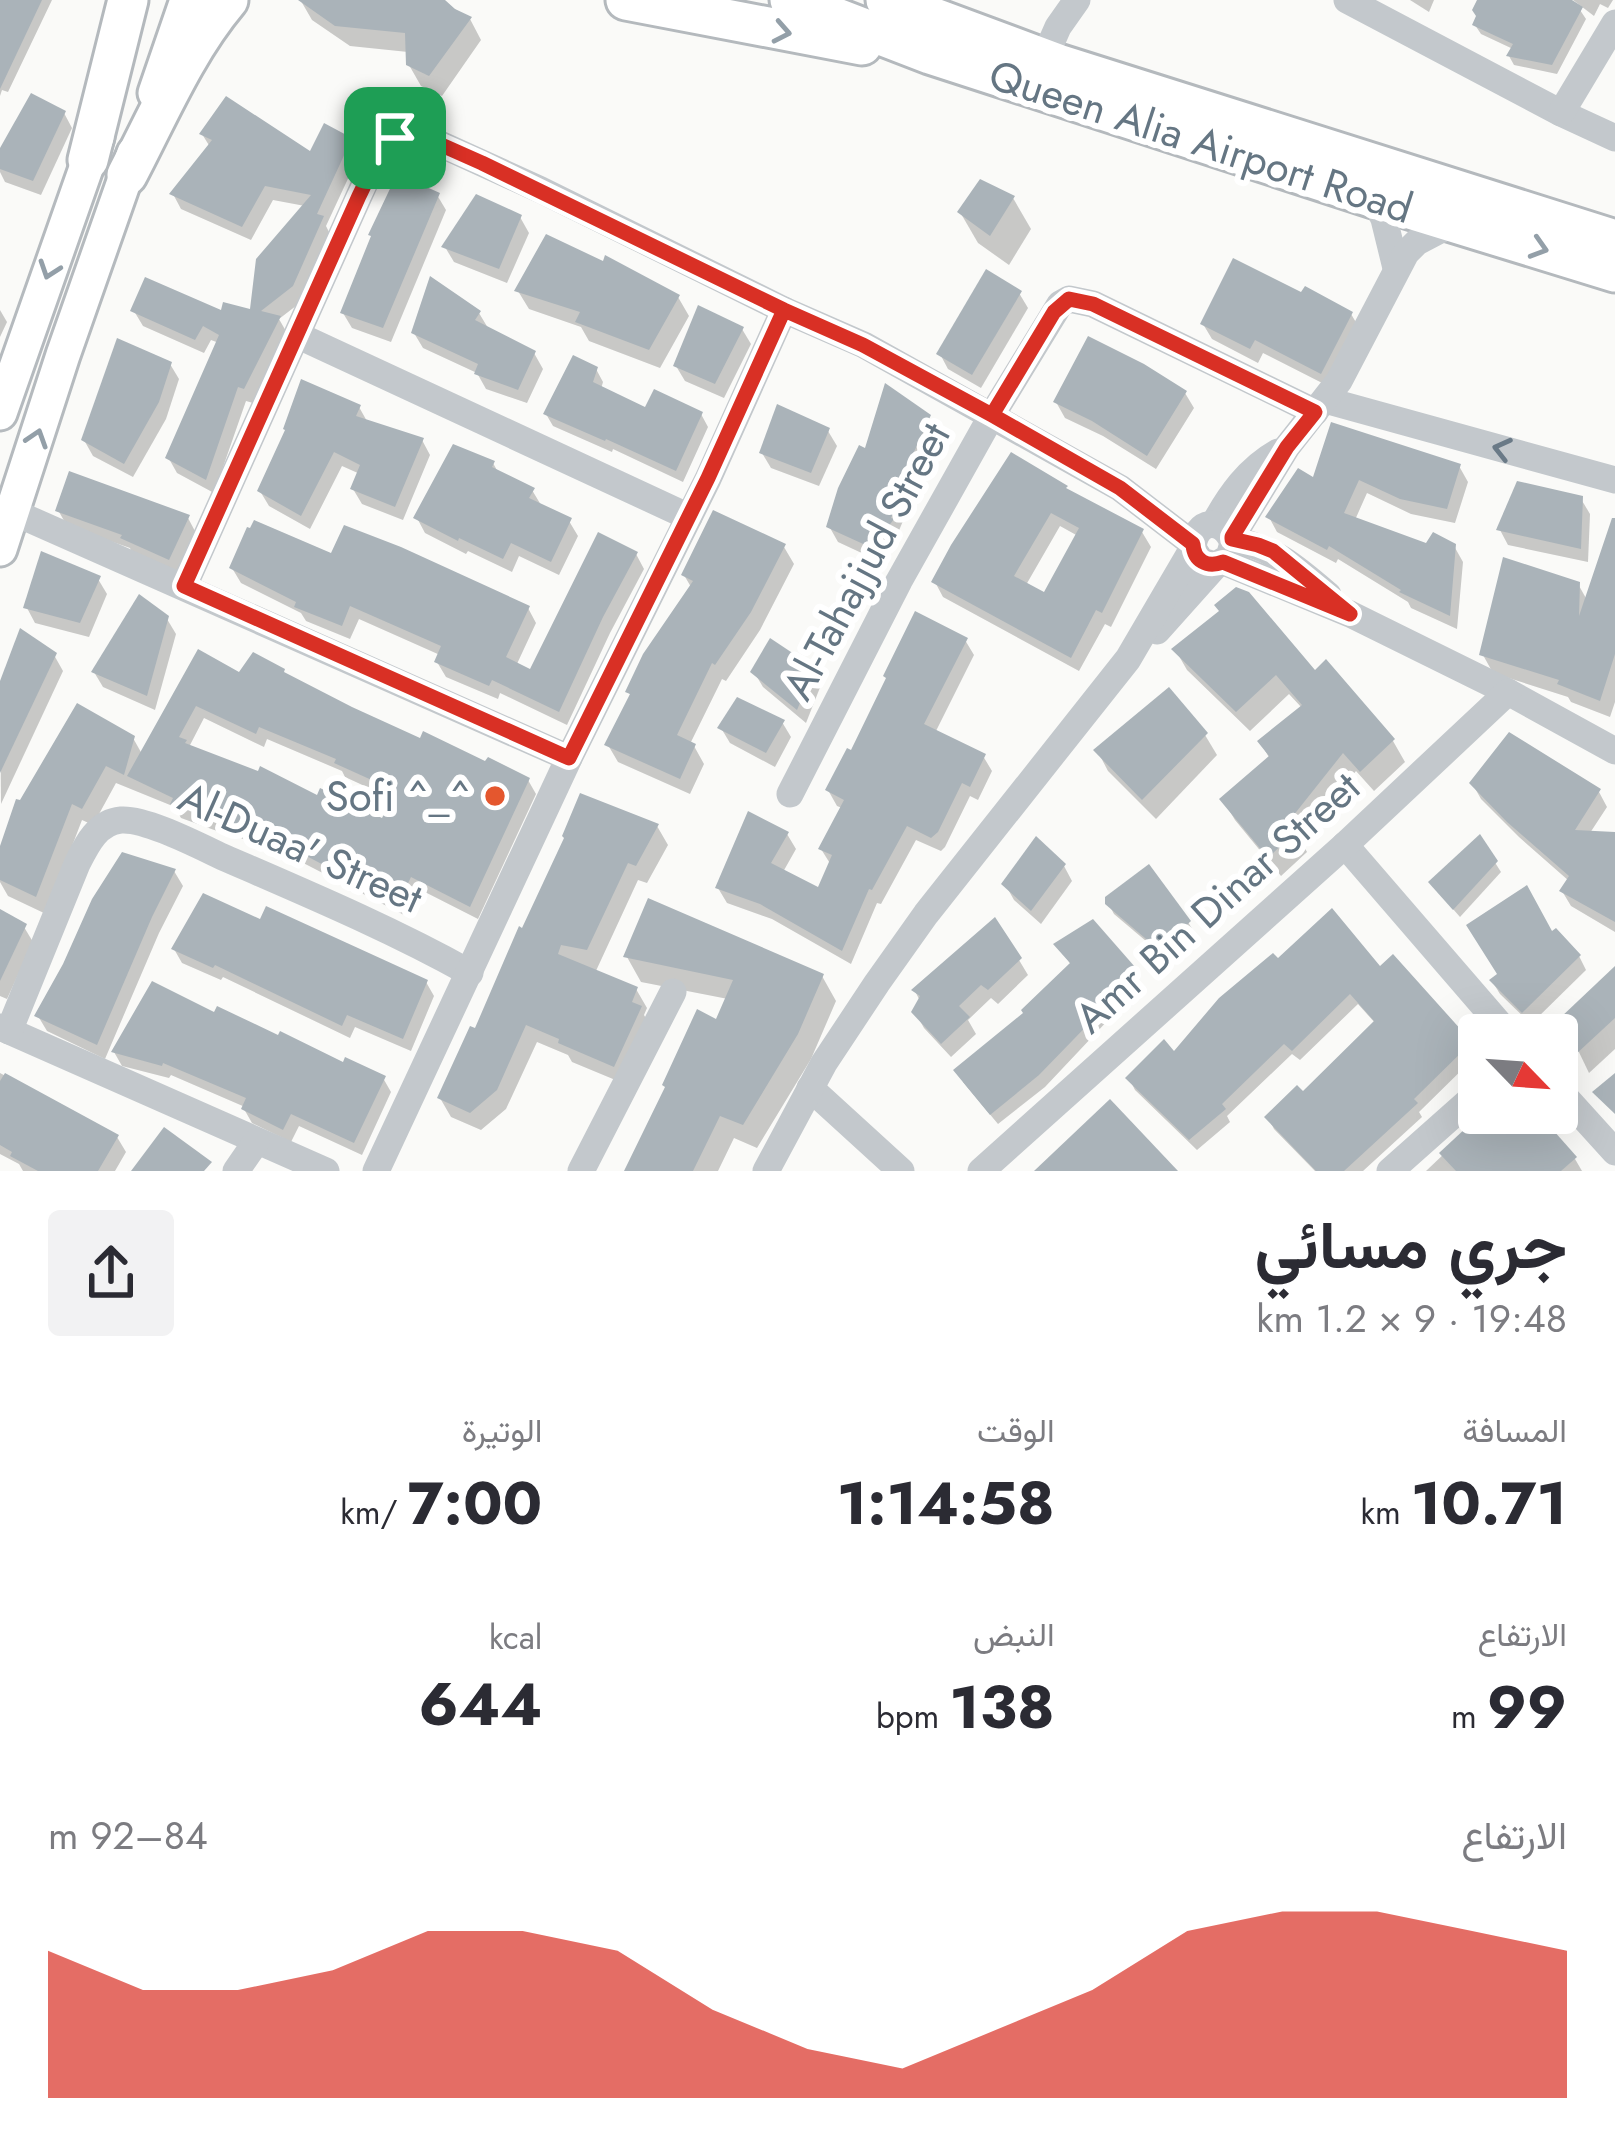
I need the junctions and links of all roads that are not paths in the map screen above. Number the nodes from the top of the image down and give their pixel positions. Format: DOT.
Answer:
graph roads {
  1 [pos="128,0"];
  2 [pos="145,0"];
  3 [pos="187,0"];
  4 [pos="228,0"];
  5 [pos="626,0"];
  6 [pos="790,0"];
  7 [pos="886,0"];
  8 [pos="1077,0"];
  9 [pos="1347,0"];
  10 [pos="1615,23"];
  11 [pos="921,24"];
  12 [pos="1044,59"];
  13 [pos="1561,113"];
  14 [pos="1615,138"];
  15 [pos="88,160"];
  16 [pos="127,176"];
  17 [pos="1374,198"];
  18 [pos="1455,222"];
  19 [pos="1615,240"];
  20 [pos="1396,268"];
  21 [pos="1615,272"];
  22 [pos="784,310"];
  23 [pos="298,336"];
  24 [pos="1320,406"];
  25 [pos="0,412"];
  26 [pos="992,415"];
  27 [pos="1615,480"];
  28 [pos="13,512"];
  29 [pos="689,517"];
  30 [pos="1214,543"];
  31 [pos="0,549"];
  32 [pos="184,586"];
  33 [pos="1508,692"];
  34 [pos="1615,752"];
  35 [pos="569,758"];
  36 [pos="790,794"];
  37 [pos="1345,845"];
  38 [pos="470,973"];
  39 [pos="673,992"];
  40 [pos="1491,1014"];
  41 [pos="5,1029"];
  42 [pos="810,1088"];
  43 [pos="1458,1111"];
  44 [pos="1578,1111"];
  45 [pos="256,1142"];
  46 [pos="1615,1151"];
  47 [pos="236,1171"];
  48 [pos="326,1171"];
  49 [pos="376,1171"];
  50 [pos="581,1171"];
  51 [pos="766,1171"];
  52 [pos="901,1171"];
  53 [pos="981,1171"];
  54 [pos="1390,1171"];
  1 -- 15 [label="highway"];
  2 -- 15 [label="main road"];
  3 -- 16 [label="main road"];
  4 -- 16 [label="highway"];
  5 -- 11 [label="highway, one-way"];
  6 -- 11 [label="highway, Queen Alia Airport Road"];
  7 -- 11 [label="highway, Queen Alia Airport Road"];
  8 -- 12 [label="street"];
  9 -- 13 [label="street"];
  10 -- 13 [label="street"];
  11 -- 12 [label="highway, Queen Alia Airport Road"];
  11 -- 17 [label="highway, Queen Alia Airport Road"];
  12 -- 19 [label="highway, Queen Alia Airport Road"];
  13 -- 14 [label="street"];
  15 -- 25 [label="main road, one-way"];
  28 -- 16 [label="main road, one-way"];
  17 -- 18 [label="highway, Queen Alia Airport Road"];
  17 -- 20 [label="street"];
  18 -- 20 [label="street"];
  18 -- 21 [label="highway, Queen Alia Airport Road, one-way"];
  20 -- 24 [label="street"];
  22 -- 23 [label="street"];
  22 -- 26 [label="street"];
  22 -- 29 [label="street"];
  23 -- 29 [label="street"];
  23 -- 32 [label="street"];
  24 -- 26 [label="street, Al-Tahajjud Street"];
  27 -- 24 [label="street, one-way"];
  24 -- 30 [label="street"];
  26 -- 30 [label="street"];
  26 -- 36 [label="street, Al-Tahajjud Street"];
  28 -- 31 [label="main road"];
  28 -- 32 [label="street"];
  29 -- 35 [label="street"];
  30 -- 33 [label="street"];
  30 -- 42 [label="street"];
  32 -- 35 [label="street"];
  33 -- 34 [label="street"];
  33 -- 37 [label="street, Amr Bin Dinar Street"];
  35 -- 38 [label="street"];
  37 -- 40 [label="street"];
  37 -- 53 [label="street, Amr Bin Dinar Street"];
  38 -- 41 [label="street, Al-Duaa' Street"];
  38 -- 49 [label="street"];
  39 -- 50 [label="street"];
  41 -- 45 [label="street"];
  42 -- 51 [label="street"];
  42 -- 52 [label="street"];
  43 -- 54 [label="street"];
  44 -- 46 [label="street"];
  45 -- 47 [label="street"];
  45 -- 48 [label="street"];
}
